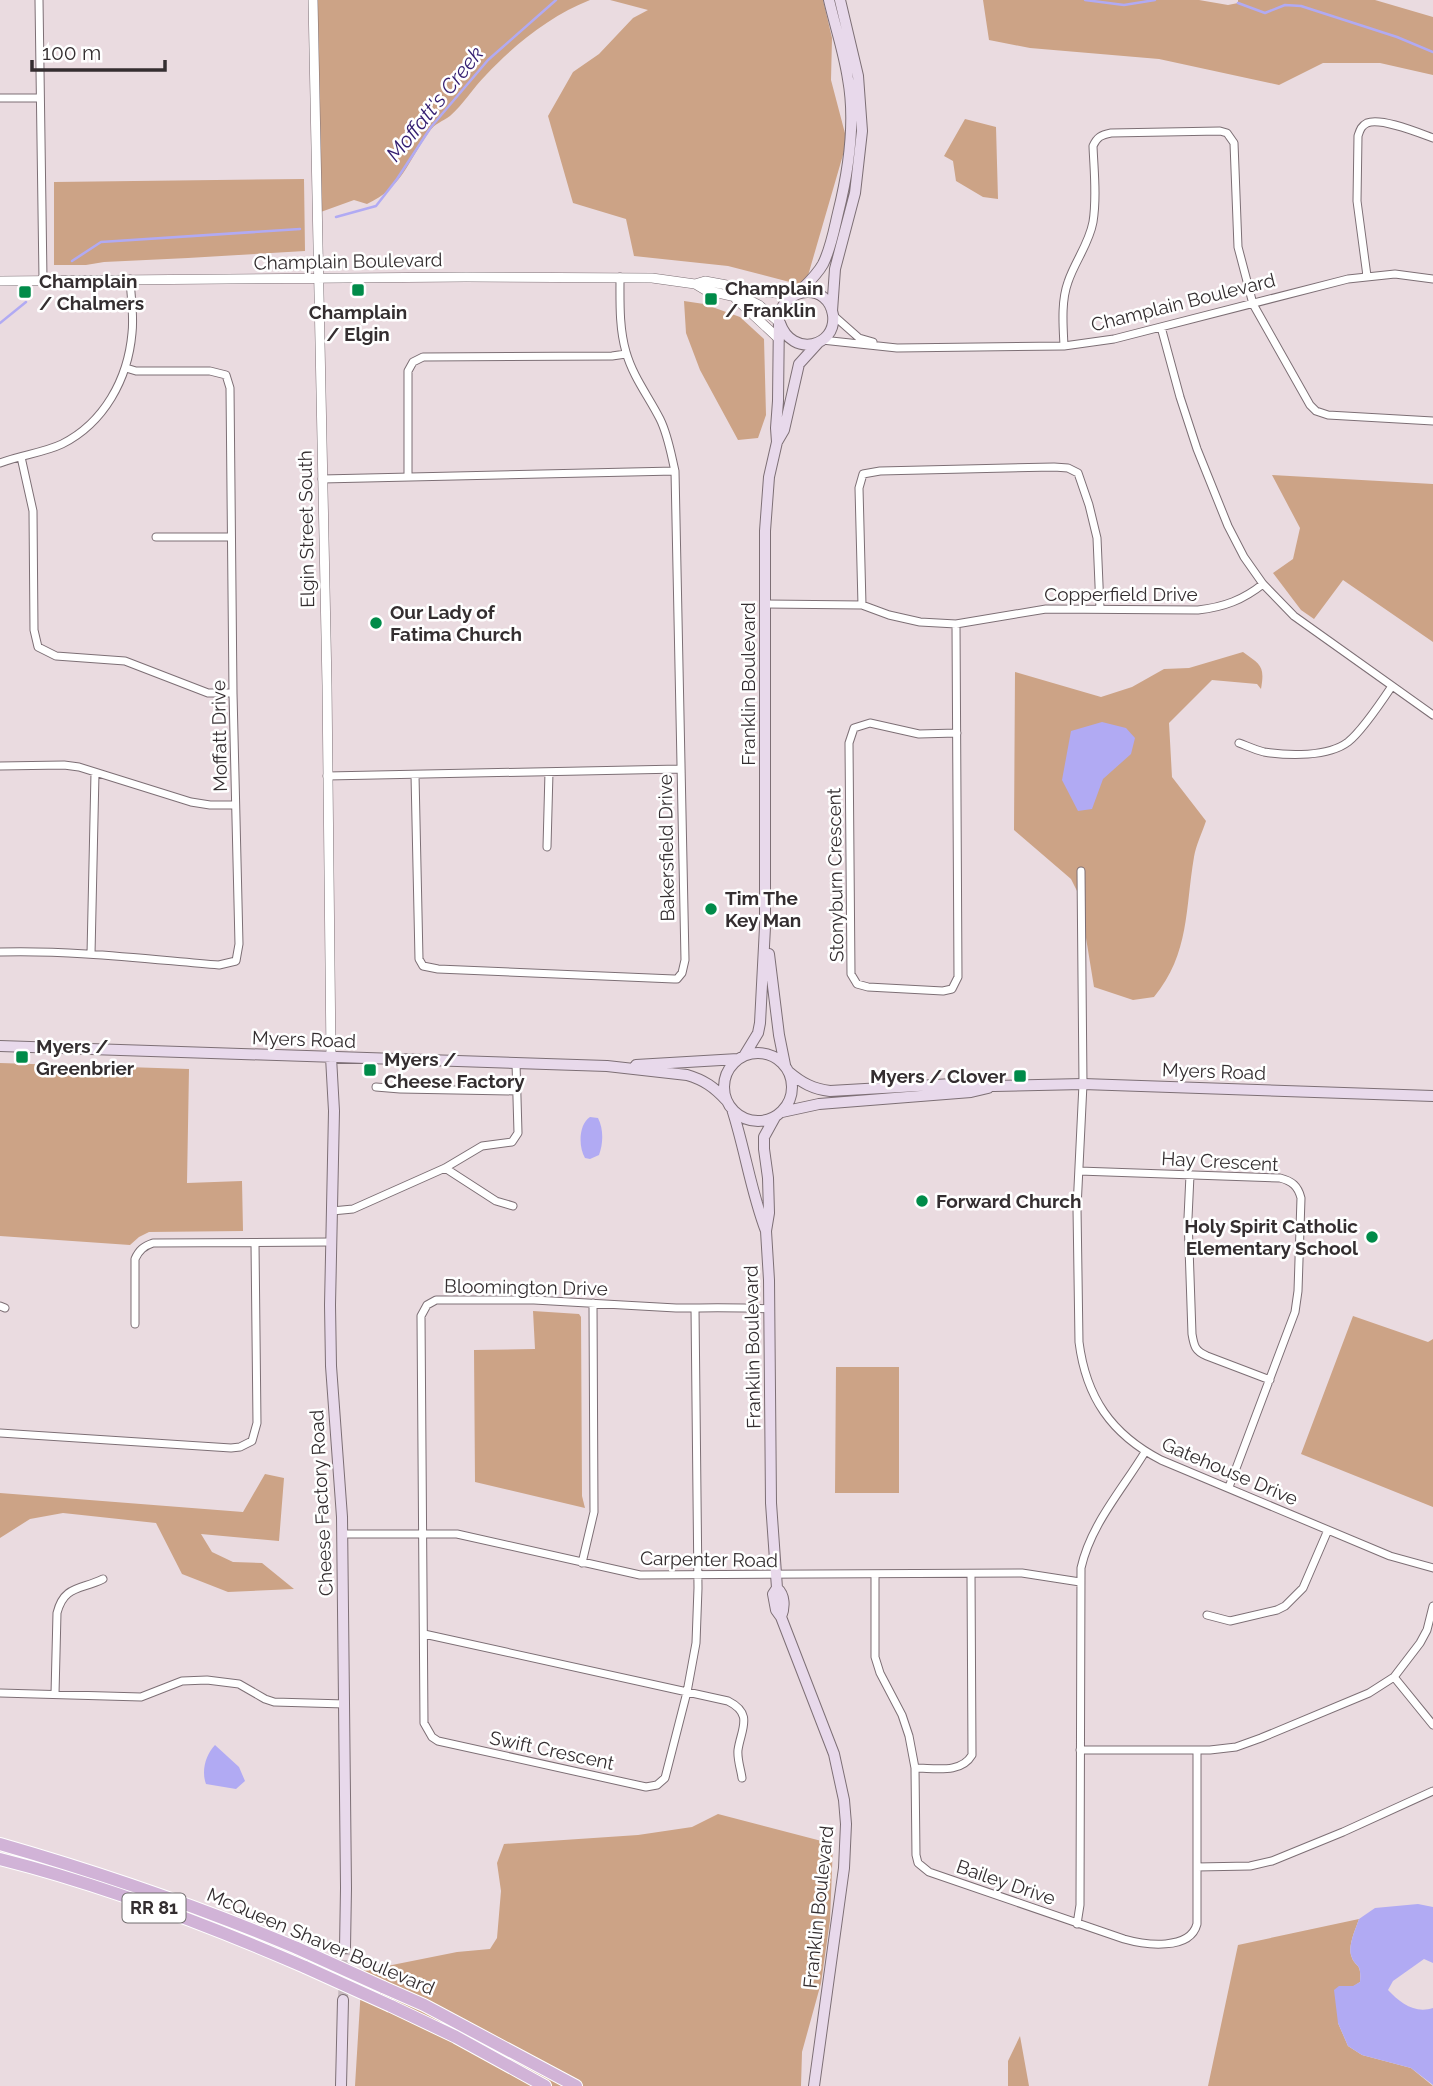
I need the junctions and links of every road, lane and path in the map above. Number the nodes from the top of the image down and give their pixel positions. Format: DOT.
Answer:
graph roads {
  1 [pos="39,0"];
  2 [pos="313,0"];
  3 [pos="829,0"];
  4 [pos="840,0"];
  5 [pos="0,98"];
  6 [pos="40,98"];
  7 [pos="1433,138"];
  8 [pos="1367,276"];
  9 [pos="620,277"];
  10 [pos="43,279"];
  11 [pos="130,279"];
  12 [pos="319,279"];
  13 [pos="1433,279"];
  14 [pos="0,281"];
  15 [pos="695,284"];
  16 [pos="796,294"];
  17 [pos="734,296"];
  18 [pos="1253,304"];
  19 [pos="832,313"];
  20 [pos="779,323"];
  21 [pos="1161,327"];
  22 [pos="779,340"];
  23 [pos="821,341"];
  24 [pos="1064,346"];
  25 [pos="897,348"];
  26 [pos="626,354"];
  27 [pos="126,368"];
  28 [pos="1433,421"];
  29 [pos="777,442"];
  30 [pos="21,457"];
  31 [pos="0,463"];
  32 [pos="675,471"];
  33 [pos="408,477"];
  34 [pos="321,480"];
  35 [pos="156,537"];
  36 [pos="231,537"];
  37 [pos="1263,584"];
  38 [pos="766,604"];
  39 [pos="862,605"];
  40 [pos="1100,608"];
  41 [pos="956,624"];
  42 [pos="1392,686"];
  43 [pos="233,693"];
  44 [pos="1433,715"];
  45 [pos="957,733"];
  46 [pos="1238,743"];
  47 [pos="0,766"];
  48 [pos="680,769"];
  49 [pos="549,772"];
  50 [pos="95,773"];
  51 [pos="415,775"];
  52 [pos="327,776"];
  53 [pos="235,805"];
  54 [pos="547,847"];
  55 [pos="1081,871"];
  56 [pos="765,927"];
  57 [pos="0,952"];
  58 [pos="91,954"];
  59 [pos="0,1046"];
  60 [pos="331,1057"];
  61 [pos="741,1057"];
  62 [pos="516,1063"];
  63 [pos="607,1066"];
  64 [pos="787,1069"];
  65 [pos="1083,1084"];
  66 [pos="994,1086"];
  67 [pos="376,1087"];
  68 [pos="517,1091"];
  69 [pos="1433,1096"];
  70 [pos="729,1105"];
  71 [pos="778,1115"];
  72 [pos="445,1168"];
  73 [pos="1079,1171"];
  74 [pos="1190,1175"];
  75 [pos="513,1206"];
  76 [pos="332,1211"];
  77 [pos="766,1231"];
  78 [pos="331,1242"];
  79 [pos="255,1243"];
  80 [pos="593,1303"];
  81 [pos="695,1308"];
  82 [pos="770,1309"];
  83 [pos="135,1324"];
  84 [pos="1270,1380"];
  85 [pos="0,1433"];
  86 [pos="1145,1452"];
  87 [pos="1229,1487"];
  88 [pos="1328,1530"];
  89 [pos="423,1533"];
  90 [pos="342,1534"];
  91 [pos="582,1563"];
  92 [pos="1433,1568"];
  93 [pos="971,1574"];
  94 [pos="875,1575"];
  95 [pos="698,1576"];
  96 [pos="776,1576"];
  97 [pos="103,1579"];
  98 [pos="1080,1582"];
  99 [pos="1433,1606"];
  100 [pos="1207,1615"];
  101 [pos="424,1634"];
  102 [pos="1394,1677"];
  103 [pos="687,1692"];
  104 [pos="0,1693"];
  105 [pos="55,1695"];
  106 [pos="345,1704"];
  107 [pos="1433,1725"];
  108 [pos="1080,1750"];
  109 [pos="1197,1750"];
  110 [pos="915,1768"];
  111 [pos="742,1778"];
  112 [pos="1433,1791"];
  113 [pos="0,1844"];
  114 [pos="0,1859"];
  115 [pos="1197,1867"];
  116 [pos="1077,1924"];
  117 [pos="345,1948"];
  118 [pos="343,2000"];
  119 [pos="341,2086"];
  120 [pos="545,2086"];
  121 [pos="576,2086"];
  122 [pos="814,2086"];
  1 -- 6 [label="street"];
  2 -- 12 [label="street, Elgin Street South"];
  3 -- 16 [label="main road"];
  4 -- 19 [label="main road"];
  5 -- 6 [label="street"];
  6 -- 10 [label="street"];
  7 -- 8 [label="street"];
  8 -- 13 [label="street, Champlain Boulevard"];
  8 -- 18 [label="street, Champlain Boulevard"];
  9 -- 12 [label="street, Champlain Boulevard"];
  9 -- 15 [label="street, Champlain Boulevard"];
  9 -- 26 [label="street, Bakersfield Drive"];
  10 -- 11 [label="street, Champlain Boulevard"];
  10 -- 14 [label="street, Champlain Boulevard"];
  11 -- 12 [label="street, Champlain Boulevard"];
  11 -- 27 [label="street"];
  12 -- 34 [label="street, Elgin Street South"];
  15 -- 16 [label="street, Champlain Boulevard"];
  15 -- 17 [label="street, Champlain Boulevard"];
  16 -- 19 [label="main road"];
  16 -- 20 [label="main road"];
  17 -- 20 [label="street, Champlain Boulevard"];
  17 -- 22 [label="street"];
  18 -- 21 [label="street, Champlain Boulevard"];
  18 -- 24 [label="street"];
  18 -- 28 [label="street"];
  19 -- 23 [label="main road"];
  19 -- 25 [label="street, Champlain Boulevard"];
  20 -- 22 [label="main road, Franklin Boulevard"];
  20 -- 23 [label="main road"];
  21 -- 24 [label="street, Champlain Boulevard"];
  21 -- 37 [label="street"];
  22 -- 29 [label="main road, Franklin Boulevard"];
  23 -- 25 [label="street, Champlain Boulevard"];
  23 -- 29 [label="main road, Franklin Boulevard"];
  24 -- 25 [label="street, Champlain Boulevard"];
  26 -- 32 [label="street, Bakersfield Drive"];
  26 -- 33 [label="street"];
  27 -- 30 [label="street"];
  27 -- 36 [label="street, Moffatt Drive"];
  29 -- 38 [label="main road, Franklin Boulevard"];
  30 -- 31 [label="street"];
  30 -- 43 [label="street"];
  32 -- 33 [label="street"];
  32 -- 48 [label="street, Bakersfield Drive"];
  33 -- 34 [label="street"];
  34 -- 52 [label="street, Elgin Street South"];
  35 -- 36 [label="street"];
  36 -- 43 [label="street, Moffatt Drive"];
  37 -- 40 [label="street, Copperfield Drive"];
  37 -- 42 [label="street"];
  38 -- 39 [label="street, Copperfield Drive"];
  38 -- 56 [label="main road, Franklin Boulevard"];
  39 -- 40 [label="street"];
  39 -- 41 [label="street, Copperfield Drive"];
  40 -- 41 [label="street, Copperfield Drive"];
  41 -- 45 [label="street, Stonyburn Crescent"];
  42 -- 44 [label="street"];
  42 -- 46 [label="street"];
  43 -- 53 [label="street, Moffatt Drive"];
  45 -- 45 [label="street, Stonyburn Crescent"];
  47 -- 50 [label="street"];
  48 -- 49 [label="street"];
  48 -- 51 [label="street, Bakersfield Drive"];
  49 -- 51 [label="street"];
  49 -- 54 [label="street"];
  50 -- 53 [label="street"];
  50 -- 58 [label="street"];
  51 -- 52 [label="street"];
  52 -- 60 [label="street, Elgin Street South"];
  53 -- 58 [label="street, Moffatt Drive"];
  55 -- 65 [label="street, Gatehouse Drive"];
  56 -- 61 [label="main road, Franklin Boulevard"];
  56 -- 64 [label="main road, Franklin Boulevard"];
  57 -- 58 [label="street, Moffatt Drive"];
  59 -- 60 [label="main road, Myers Road"];
  60 -- 62 [label="main road, Myers Road"];
  60 -- 76 [label="main road, Cheese Factory Road"];
  61 -- 63 [label="main road, Myers Road"];
  61 -- 64 [label="main road"];
  61 -- 70 [label="main road"];
  62 -- 63 [label="main road, Myers Road"];
  62 -- 68 [label="street"];
  63 -- 70 [label="main road, Myers Road"];
  64 -- 66 [label="main road, Myers Road"];
  64 -- 71 [label="main road"];
  65 -- 66 [label="main road, Myers Road"];
  65 -- 69 [label="main road, Myers Road"];
  65 -- 73 [label="street, Gatehouse Drive"];
  66 -- 71 [label="main road, Myers Road"];
  67 -- 68 [label="street"];
  68 -- 72 [label="street"];
  70 -- 71 [label="main road"];
  70 -- 77 [label="main road, Franklin Boulevard"];
  71 -- 77 [label="main road, Franklin Boulevard"];
  72 -- 75 [label="street"];
  72 -- 76 [label="street"];
  73 -- 74 [label="street, Hay Crescent"];
  73 -- 86 [label="street, Gatehouse Drive"];
  74 -- 84 [label="street"];
  74 -- 84 [label="street, Hay Crescent"];
  76 -- 78 [label="main road, Cheese Factory Road"];
  77 -- 82 [label="main road, Franklin Boulevard"];
  78 -- 79 [label="street"];
  78 -- 90 [label="main road, Cheese Factory Road"];
  79 -- 83 [label="street"];
  79 -- 85 [label="street"];
  80 -- 81 [label="street, Bloomington Drive"];
  80 -- 89 [label="street, Bloomington Drive"];
  80 -- 91 [label="street"];
  81 -- 82 [label="street, Bloomington Drive"];
  81 -- 95 [label="street, Swift Crescent"];
  82 -- 96 [label="main road, Franklin Boulevard"];
  84 -- 87 [label="street, Hay Crescent"];
  86 -- 87 [label="street, Gatehouse Drive"];
  86 -- 98 [label="street"];
  87 -- 88 [label="street, Gatehouse Drive"];
  88 -- 92 [label="street, Gatehouse Drive"];
  88 -- 100 [label="street"];
  89 -- 90 [label="street, Carpenter Road"];
  89 -- 91 [label="street, Carpenter Road"];
  89 -- 101 [label="street, Swift Crescent"];
  90 -- 106 [label="main road, Cheese Factory Road"];
  91 -- 95 [label="street, Carpenter Road"];
  93 -- 94 [label="street, Carpenter Road"];
  93 -- 98 [label="street, Carpenter Road"];
  93 -- 110 [label="street"];
  94 -- 96 [label="street, Carpenter Road"];
  94 -- 110 [label="street, Bailey Drive"];
  95 -- 96 [label="street, Carpenter Road"];
  95 -- 103 [label="street, Swift Crescent"];
  96 -- 122 [label="main road, Franklin Boulevard"];
  97 -- 105 [label="street"];
  98 -- 108 [label="street"];
  99 -- 102 [label="street"];
  101 -- 103 [label="street"];
  101 -- 103 [label="street, Swift Crescent"];
  102 -- 107 [label="street"];
  102 -- 109 [label="street"];
  103 -- 111 [label="street"];
  104 -- 105 [label="street"];
  105 -- 106 [label="street"];
  106 -- 117 [label="main road, Cheese Factory Road"];
  108 -- 109 [label="street"];
  108 -- 116 [label="street"];
  109 -- 115 [label="street, Bailey Drive"];
  110 -- 116 [label="street, Bailey Drive"];
  112 -- 115 [label="street"];
  113 -- 121 [label="main road, McQueen Shaver Boulevard / RR 81, bridge"];
  114 -- 120 [label="main road, McQueen Shaver Boulevard / RR 81, bridge"];
  115 -- 116 [label="street, Bailey Drive"];
  118 -- 119 [label="main road"];
}
